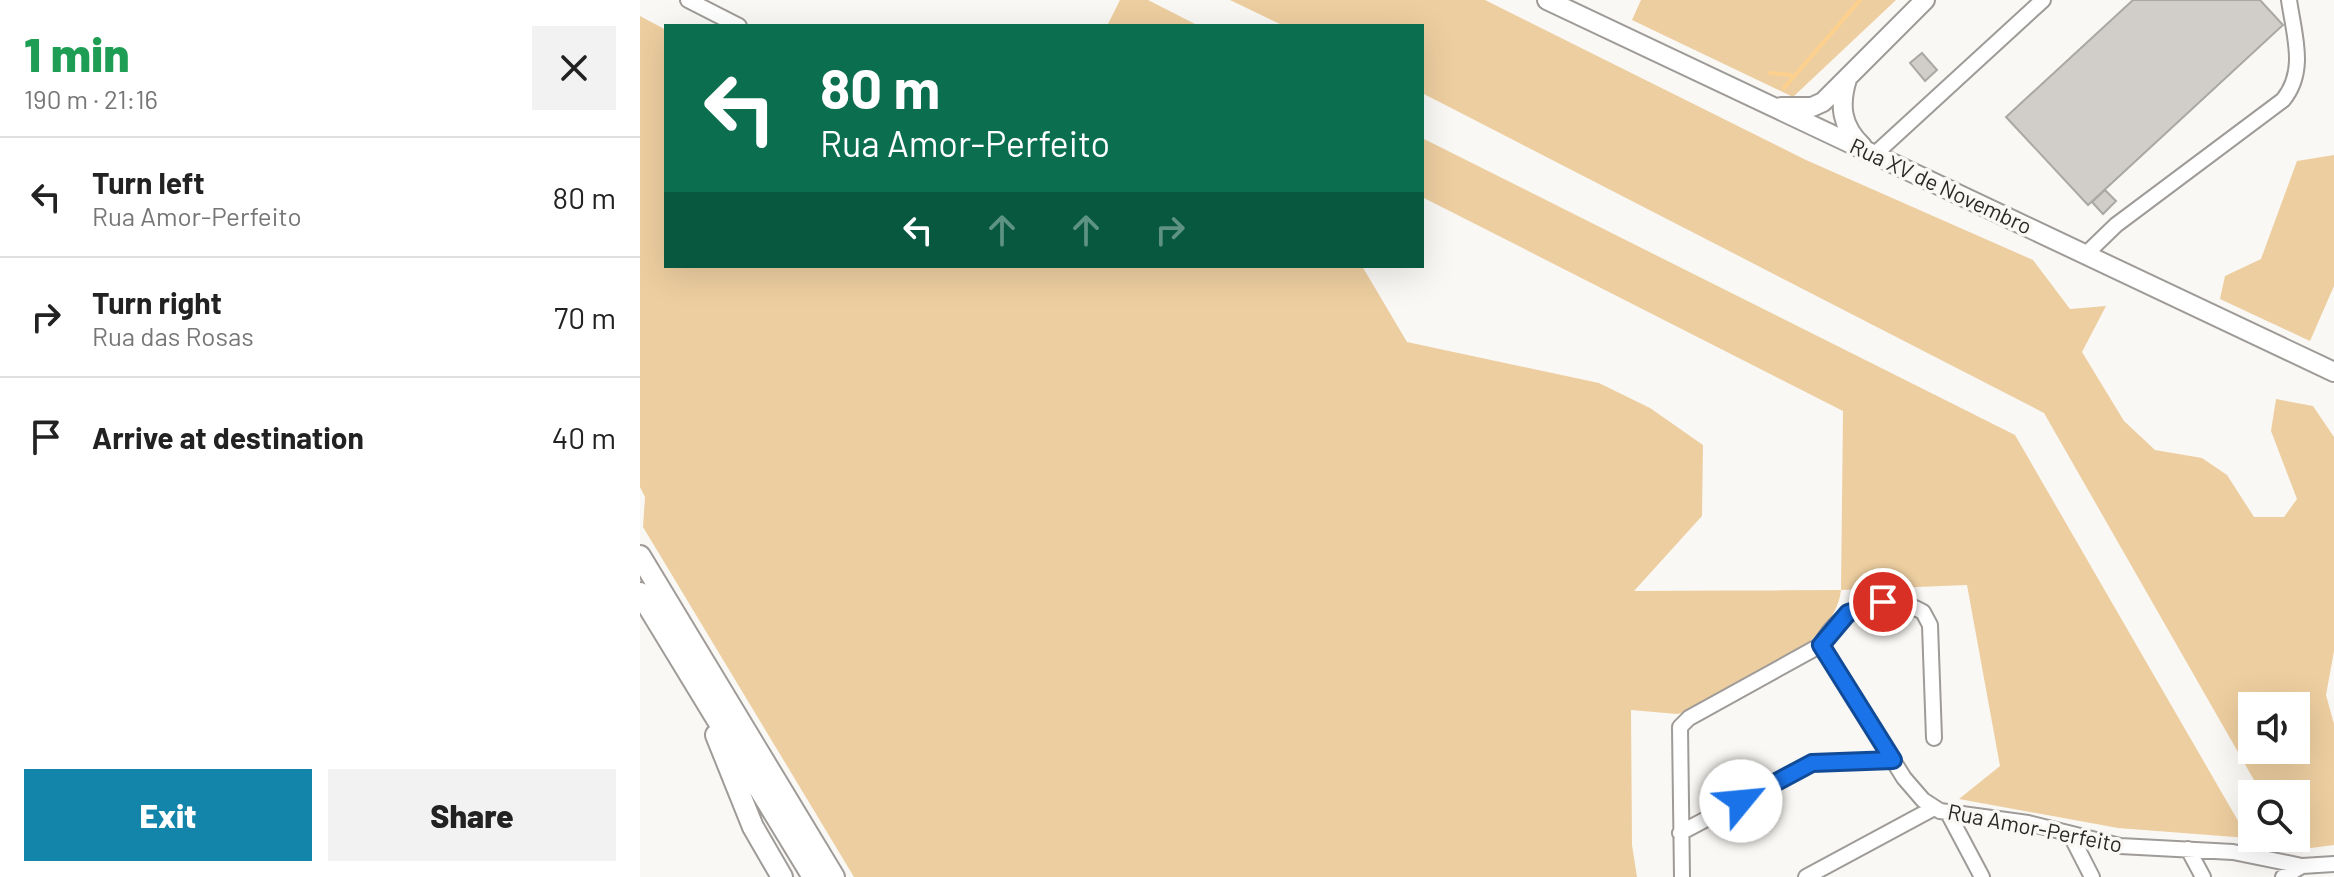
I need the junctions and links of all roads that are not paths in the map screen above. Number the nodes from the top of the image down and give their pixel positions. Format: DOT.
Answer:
graph roads {
  1 [pos="688,0"];
  2 [pos="1547,0"];
  3 [pos="1925,0"];
  4 [pos="2043,0"];
  5 [pos="2289,0"];
  6 [pos="735,24"];
  7 [pos="1847,79"];
  8 [pos="1774,107"];
  9 [pos="1874,155"];
  10 [pos="2085,255"];
  11 [pos="2334,372"];
  12 [pos="640,556"];
  13 [pos="640,593"];
  14 [pos="1821,645"];
  15 [pos="699,690"];
  16 [pos="1934,738"];
  17 [pos="1893,760"];
  18 [pos="1941,810"];
  19 [pos="1680,833"];
  20 [pos="2070,834"];
  21 [pos="2188,849"];
  22 [pos="2334,864"];
  23 [pos="2302,866"];
  24 [pos="782,877"];
  25 [pos="813,877"];
  26 [pos="834,877"];
  27 [pos="1682,877"];
  28 [pos="1806,877"];
  29 [pos="1982,877"];
  30 [pos="2092,877"];
  31 [pos="2203,877"];
  32 [pos="2283,877"];
  1 -- 6 [label="street"];
  2 -- 8 [label="main road, Rua XV de Novembro"];
  3 -- 7 [label="main road"];
  4 -- 9 [label="street"];
  5 -- 10 [label="street"];
  7 -- 8 [label="main road"];
  7 -- 9 [label="main road"];
  8 -- 9 [label="main road, Rua XV de Novembro"];
  9 -- 10 [label="main road, Rua XV de Novembro"];
  10 -- 11 [label="main road, Rua XV de Novembro"];
  12 -- 26 [label="highway"];
  13 -- 15 [label="highway"];
  14 -- 16 [label="street"];
  14 -- 17 [label="street, Rua Amor-Perfeito"];
  14 -- 19 [label="street"];
  15 -- 24 [label="highway"];
  15 -- 25 [label="highway"];
  17 -- 18 [label="street, Rua Amor-Perfeito"];
  17 -- 19 [label="street"];
  18 -- 20 [label="street, Rua Amor-Perfeito"];
  18 -- 28 [label="street"];
  18 -- 29 [label="street"];
  19 -- 27 [label="street"];
  20 -- 21 [label="street, Rua Amor-Perfeito"];
  20 -- 30 [label="street"];
  21 -- 23 [label="street, Rua Amor-Perfeito"];
  21 -- 31 [label="street"];
  22 -- 23 [label="street, Rua Amor-Perfeito"];
  23 -- 32 [label="street"];
}
